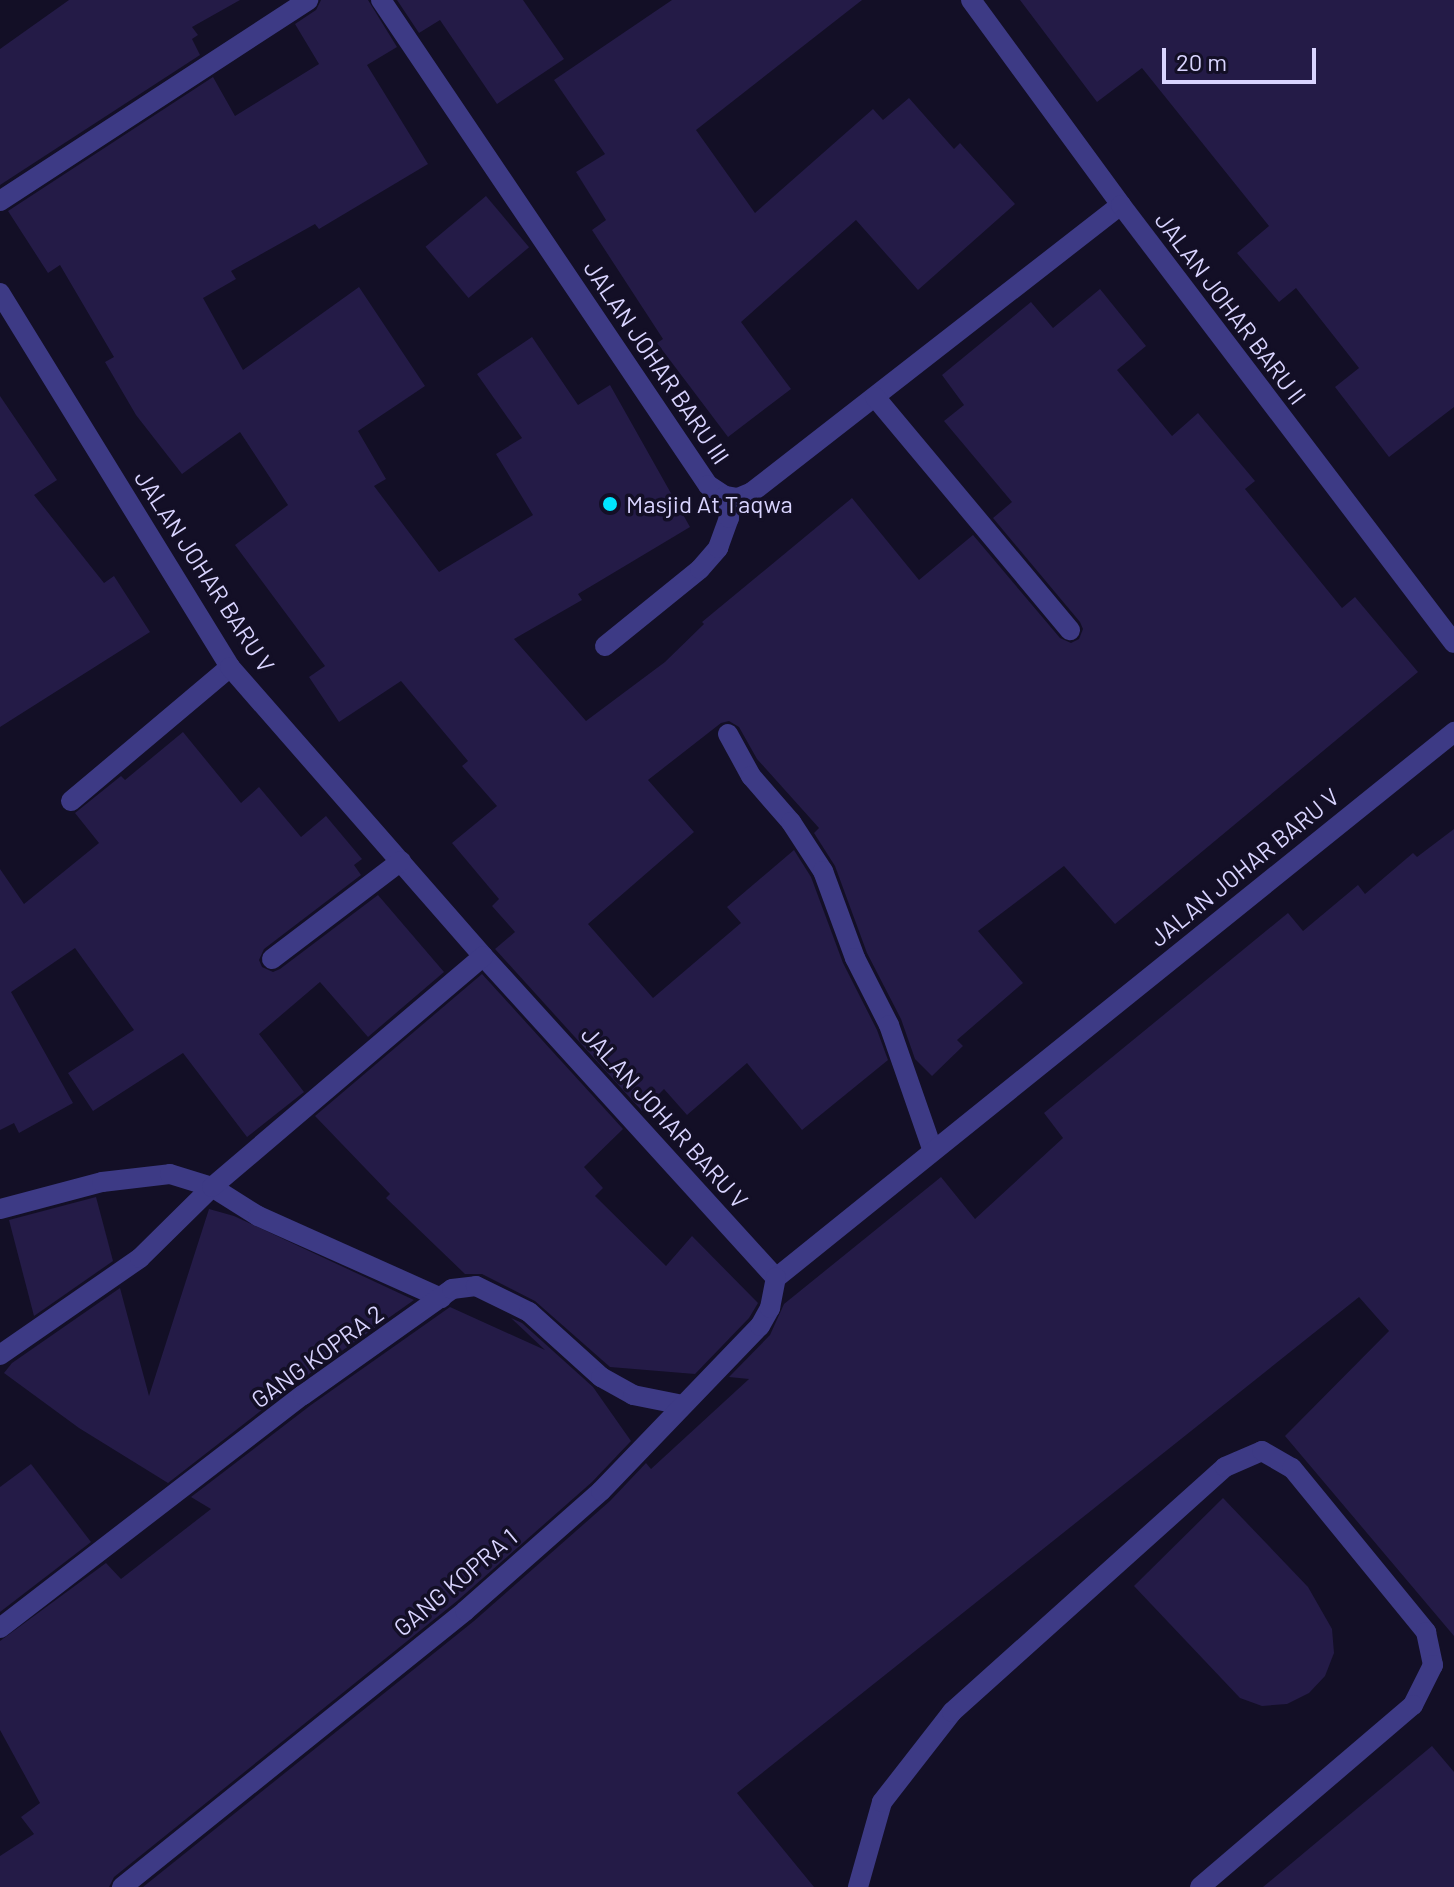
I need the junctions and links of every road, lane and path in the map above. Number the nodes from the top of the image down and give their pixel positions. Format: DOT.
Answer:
graph roads {
  1 [pos="308,0"];
  2 [pos="381,0"];
  3 [pos="971,0"];
  4 [pos="0,201"];
  5 [pos="1121,205"];
  6 [pos="0,293"];
  7 [pos="875,397"];
  8 [pos="725,496"];
  9 [pos="1070,630"];
  10 [pos="1454,643"];
  11 [pos="605,646"];
  12 [pos="230,667"];
  13 [pos="1454,732"];
  14 [pos="728,734"];
  15 [pos="71,801"];
  16 [pos="401,861"];
  17 [pos="483,956"];
  18 [pos="272,959"];
  19 [pos="933,1151"];
  20 [pos="212,1187"];
  21 [pos="0,1209"];
  22 [pos="776,1278"];
  23 [pos="441,1298"];
  24 [pos="0,1355"];
  25 [pos="683,1405"];
  26 [pos="0,1628"];
  27 [pos="1208,1885"];
  28 [pos="122,1887"];
  29 [pos="858,1887"];
  1 -- 4 [label="street"];
  2 -- 8 [label="street, JALAN JOHAR BARU III"];
  3 -- 5 [label="street, JALAN JOHAR BARU II"];
  5 -- 7 [label="street, JALAN JOHAR BARU III"];
  5 -- 10 [label="street, JALAN JOHAR BARU II"];
  6 -- 12 [label="street, JALAN JOHAR BARU V"];
  7 -- 8 [label="street, JALAN JOHAR BARU III"];
  7 -- 9 [label="street"];
  8 -- 11 [label="street"];
  12 -- 15 [label="street"];
  12 -- 16 [label="street, JALAN JOHAR BARU V"];
  13 -- 19 [label="street, JALAN JOHAR BARU V"];
  14 -- 19 [label="street"];
  16 -- 17 [label="street, JALAN JOHAR BARU V"];
  16 -- 18 [label="street"];
  17 -- 20 [label="street"];
  17 -- 22 [label="street, JALAN JOHAR BARU V"];
  19 -- 22 [label="street, JALAN JOHAR BARU V"];
  20 -- 21 [label="street"];
  20 -- 23 [label="street"];
  20 -- 24 [label="street"];
  22 -- 25 [label="street, GANG KOPRA 1"];
  23 -- 25 [label="street, GANG KOPRA 2"];
  23 -- 26 [label="street, GANG KOPRA 2"];
  25 -- 28 [label="street, GANG KOPRA 1"];
  27 -- 29 [label="street"];
}
